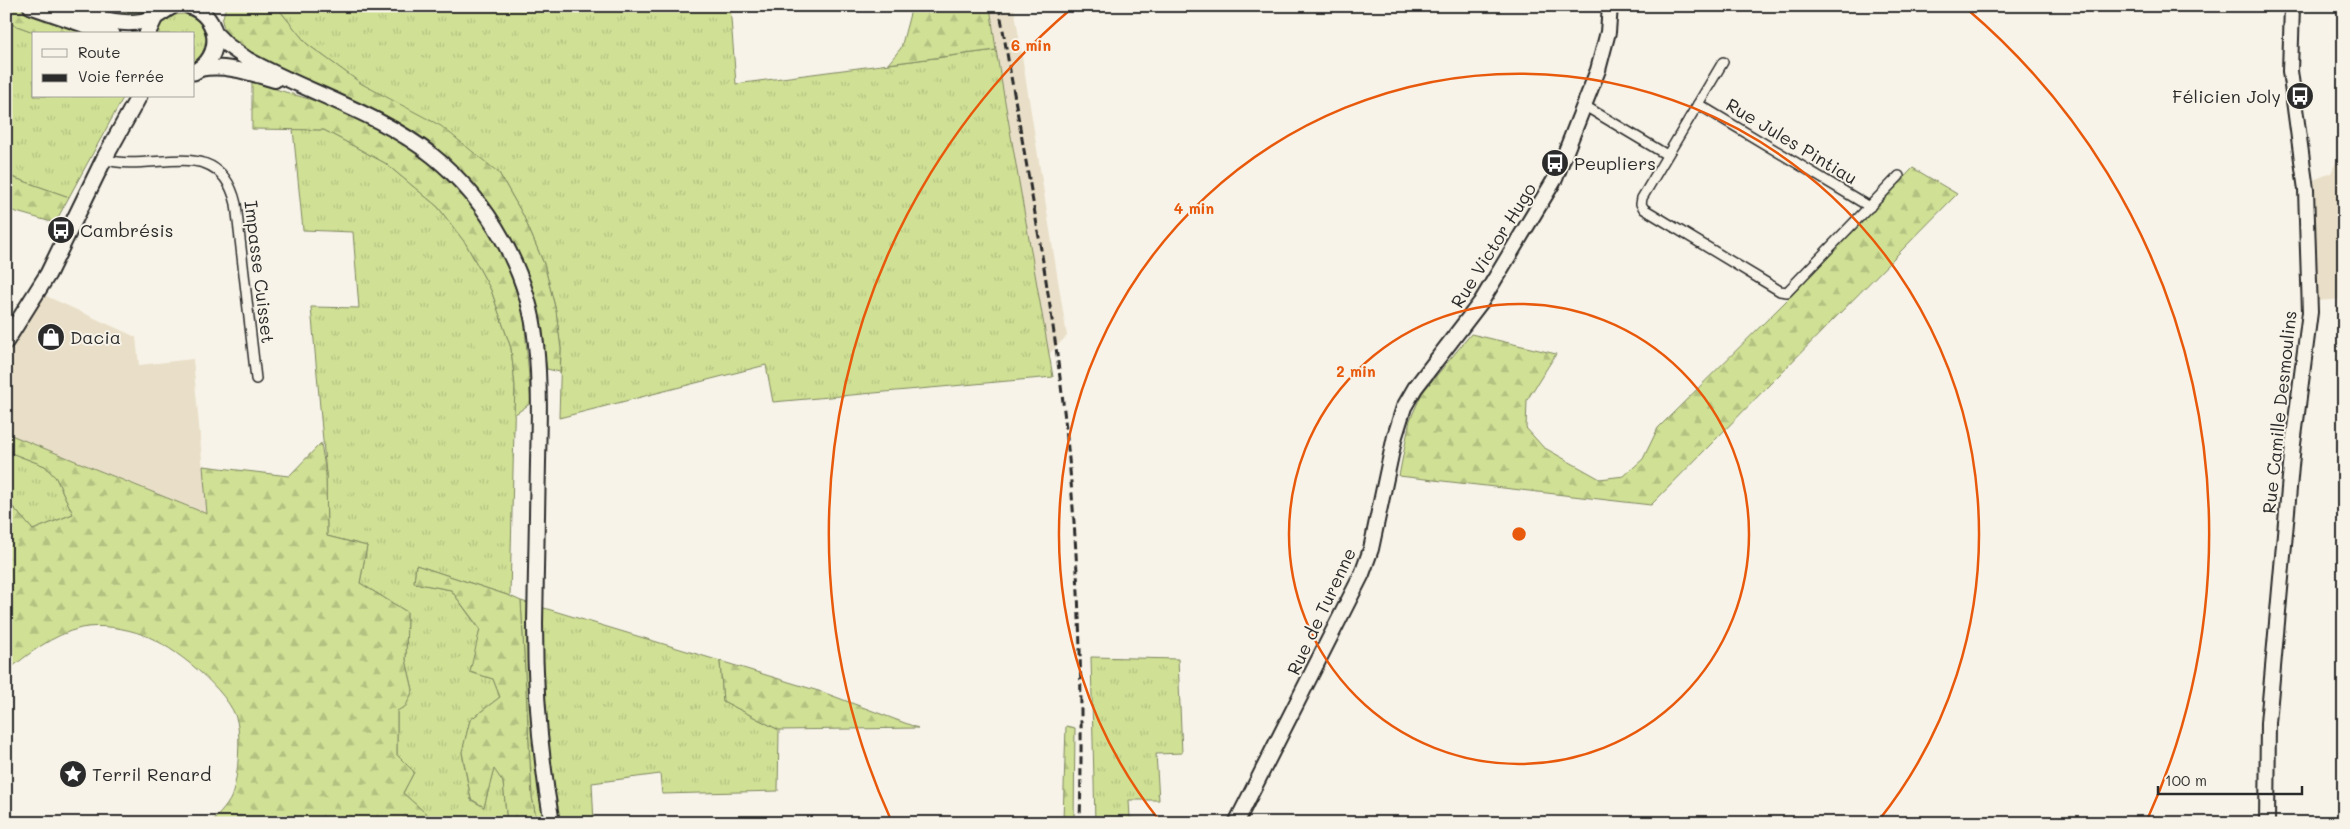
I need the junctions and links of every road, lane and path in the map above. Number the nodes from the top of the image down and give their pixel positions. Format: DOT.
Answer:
graph roads {
  1 [pos="31,6"];
  2 [pos="63,6"];
  3 [pos="172,6"];
  4 [pos="190,6"];
  5 [pos="216,6"];
  6 [pos="1610,6"];
  7 [pos="2292,6"];
  8 [pos="155,17"];
  9 [pos="214,29"];
  10 [pos="106,32"];
  11 [pos="148,32"];
  12 [pos="1723,62"];
  13 [pos="197,70"];
  14 [pos="318,94"];
  15 [pos="139,98"];
  16 [pos="144,98"];
  17 [pos="1698,104"];
  18 [pos="1585,106"];
  19 [pos="128,119"];
  20 [pos="1667,155"];
  21 [pos="104,159"];
  22 [pos="1898,176"];
  23 [pos="1870,206"];
  24 [pos="1460,331"];
  25 [pos="6,341"];
  26 [pos="256,379"];
  27 [pos="552,823"];
  28 [pos="1236,823"];
  29 [pos="2268,823"];
  1 -- 10 [label="main road"];
  2 -- 8 [label="main road"];
  3 -- 8 [label="main road"];
  4 -- 9 [label="main road"];
  5 -- 9 [label="main road"];
  6 -- 18 [label="street, Rue Victor Hugo"];
  7 -- 29 [label="street, Rue Camille Desmoulins"];
  8 -- 11 [label="main road"];
  9 -- 13 [label="main road"];
  9 -- 14 [label="street"];
  12 -- 17 [label="street"];
  13 -- 14 [label="street"];
  14 -- 27 [label="street"];
  15 -- 19 [label="main road"];
  16 -- 19 [label="main road"];
  17 -- 20 [label="street"];
  17 -- 23 [label="street, Rue Jules Pintiau"];
  18 -- 20 [label="street"];
  18 -- 24 [label="street, Rue Victor Hugo"];
  19 -- 21 [label="main road"];
  20 -- 23 [label="street"];
  21 -- 25 [label="main road"];
  21 -- 26 [label="street, Impasse Cuisset"];
  22 -- 23 [label="street"];
  24 -- 28 [label="street, Rue de Turenne"];
}
